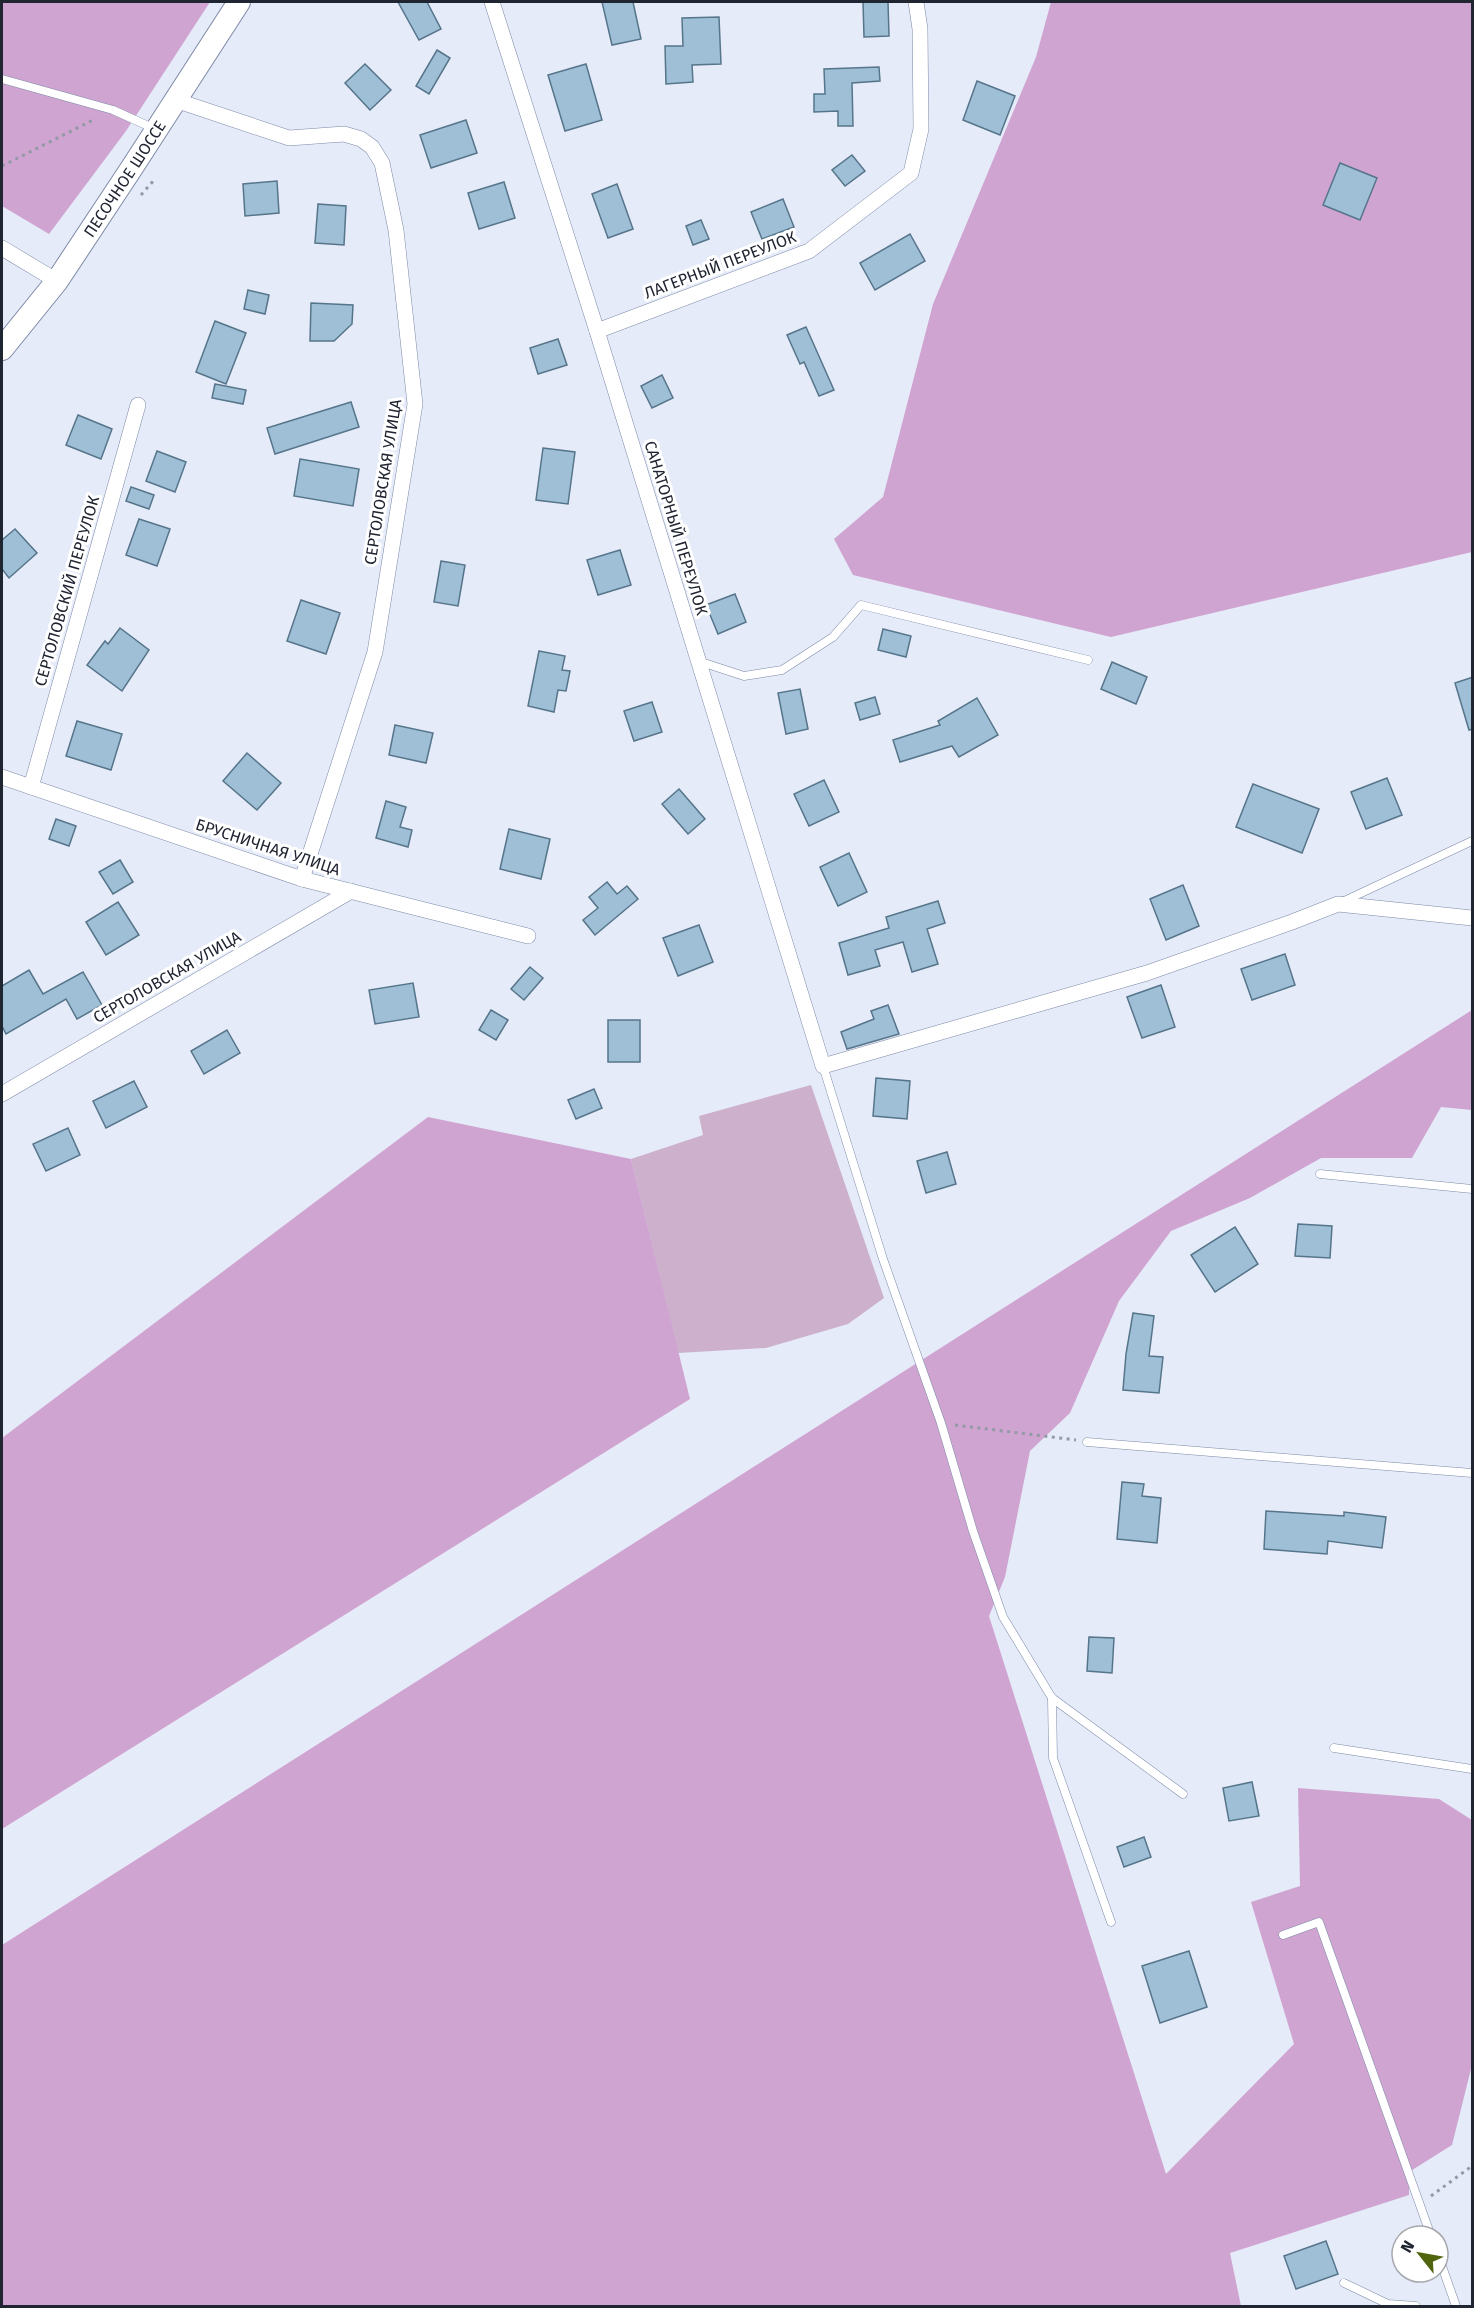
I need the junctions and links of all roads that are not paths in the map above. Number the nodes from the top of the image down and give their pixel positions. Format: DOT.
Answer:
graph roads {
  1 [pos="239,2"];
  2 [pos="492,2"];
  3 [pos="916,2"];
  4 [pos="2,79"];
  5 [pos="175,100"];
  6 [pos="156,130"];
  7 [pos="2,248"];
  8 [pos="57,281"];
  9 [pos="597,331"];
  10 [pos="2,349"];
  11 [pos="138,405"];
  12 [pos="698,660"];
  13 [pos="1088,660"];
  14 [pos="2,777"];
  15 [pos="31,787"];
  16 [pos="1473,841"];
  17 [pos="302,879"];
  18 [pos="351,891"];
  19 [pos="1338,904"];
  20 [pos="1473,918"];
  21 [pos="528,936"];
  22 [pos="823,1065"];
  23 [pos="2,1094"];
  24 [pos="1320,1174"];
  25 [pos="1473,1189"];
  26 [pos="1087,1442"];
  27 [pos="1473,1473"];
  28 [pos="1052,1698"];
  29 [pos="1334,1748"];
  30 [pos="1473,1769"];
  31 [pos="1183,1794"];
  32 [pos="1111,1922"];
  33 [pos="1282,1935"];
  34 [pos="1427,2224"];
  35 [pos="1344,2283"];
  36 [pos="1448,2284"];
  37 [pos="1416,2307"];
  38 [pos="1456,2307"];
  1 -- 5 [label="main road, ПЕСОЧНОЕ ШОССЕ"];
  2 -- 9 [label="street, САНАТОРНЫЙ ПЕРЕУЛОК"];
  3 -- 9 [label="street, ЛАГЕРНЫЙ ПЕРЕУЛОК"];
  4 -- 6 [label="lane"];
  5 -- 6 [label="main road, ПЕСОЧНОЕ ШОССЕ"];
  5 -- 17 [label="street, СЕРТОЛОВСКАЯ УЛИЦА"];
  6 -- 8 [label="main road, ПЕСОЧНОЕ ШОССЕ"];
  7 -- 8 [label="street"];
  8 -- 10 [label="main road, ПЕСОЧНОЕ ШОССЕ"];
  9 -- 12 [label="street, САНАТОРНЫЙ ПЕРЕУЛОК"];
  11 -- 15 [label="street, СЕРТОЛОВСКИЙ ПЕРЕУЛОК"];
  12 -- 13 [label="lane"];
  12 -- 22 [label="street, САНАТОРНЫЙ ПЕРЕУЛОК"];
  14 -- 15 [label="street, БРУСНИЧНАЯ УЛИЦА"];
  15 -- 17 [label="street, БРУСНИЧНАЯ УЛИЦА"];
  16 -- 19 [label="lane"];
  17 -- 18 [label="street, БРУСНИЧНАЯ УЛИЦА"];
  18 -- 21 [label="street, БРУСНИЧНАЯ УЛИЦА"];
  18 -- 23 [label="street, СЕРТОЛОВСКАЯ УЛИЦА"];
  19 -- 20 [label="street"];
  19 -- 22 [label="street"];
  22 -- 28 [label="lane"];
  24 -- 25 [label="lane"];
  26 -- 27 [label="lane"];
  28 -- 31 [label="lane"];
  28 -- 32 [label="lane"];
  29 -- 30 [label="lane"];
  33 -- 34 [label="lane"];
  35 -- 37 [label="lane"];
  36 -- 38 [label="lane"];
}
